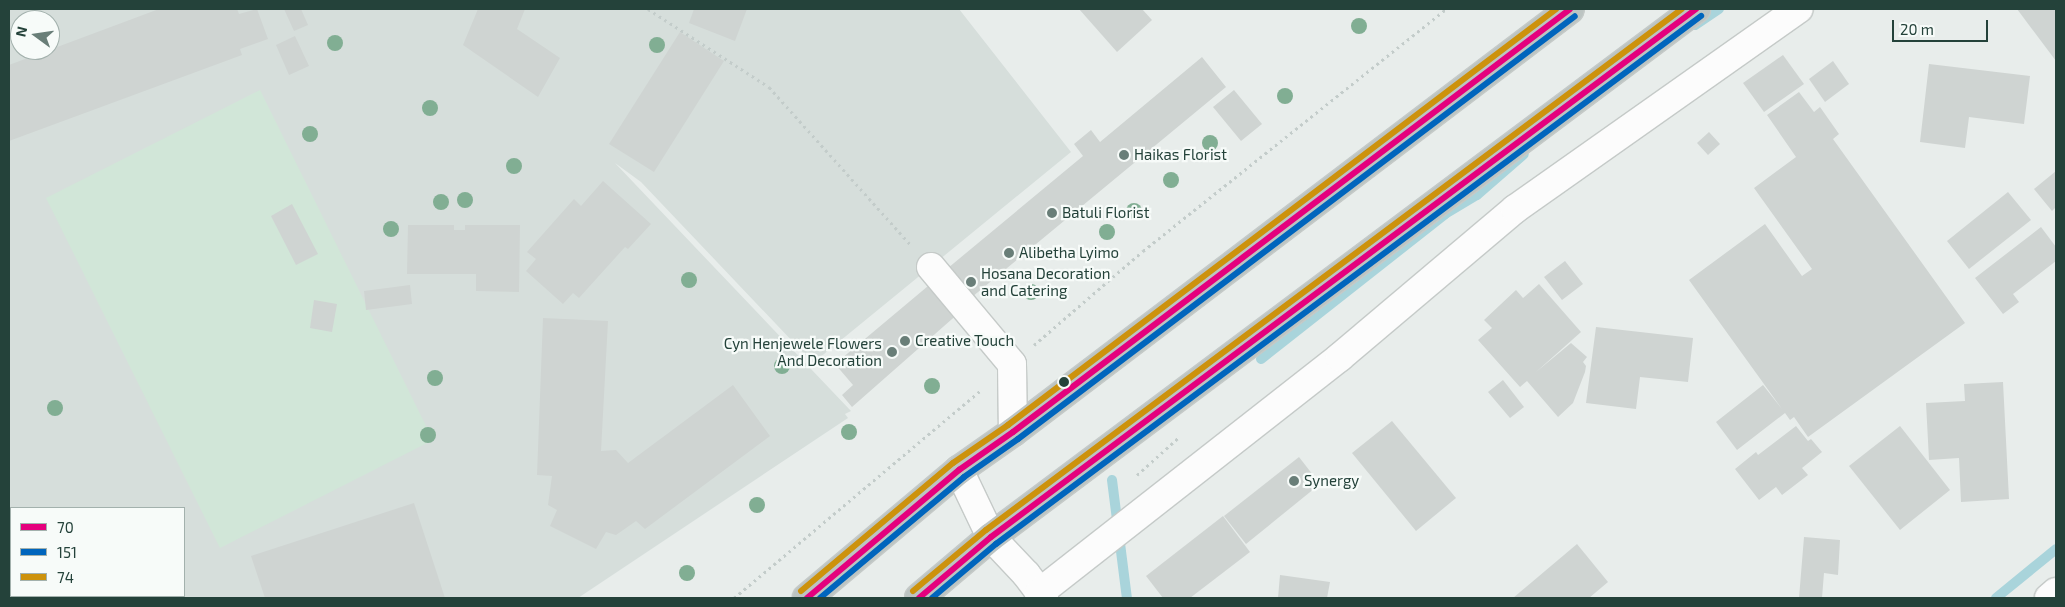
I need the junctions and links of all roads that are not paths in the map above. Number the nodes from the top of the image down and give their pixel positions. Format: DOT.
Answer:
graph roads {
  1 [pos="1570,9"];
  2 [pos="1696,9"];
  3 [pos="1799,9"];
  4 [pos="931,267"];
  5 [pos="1013,432"];
  6 [pos="959,470"];
  7 [pos="991,537"];
  8 [pos="2056,592"];
  9 [pos="1042,596"];
  10 [pos="807,598"];
  11 [pos="919,598"];
  12 [pos="2049,598"];
  1 -- 5 [label="highway"];
  2 -- 7 [label="highway"];
  3 -- 9 [label="street"];
  4 -- 5 [label="street"];
  5 -- 6 [label="highway"];
  6 -- 7 [label="street"];
  6 -- 10 [label="highway"];
  7 -- 9 [label="street"];
  7 -- 11 [label="highway"];
  8 -- 12 [label="street"];
}
